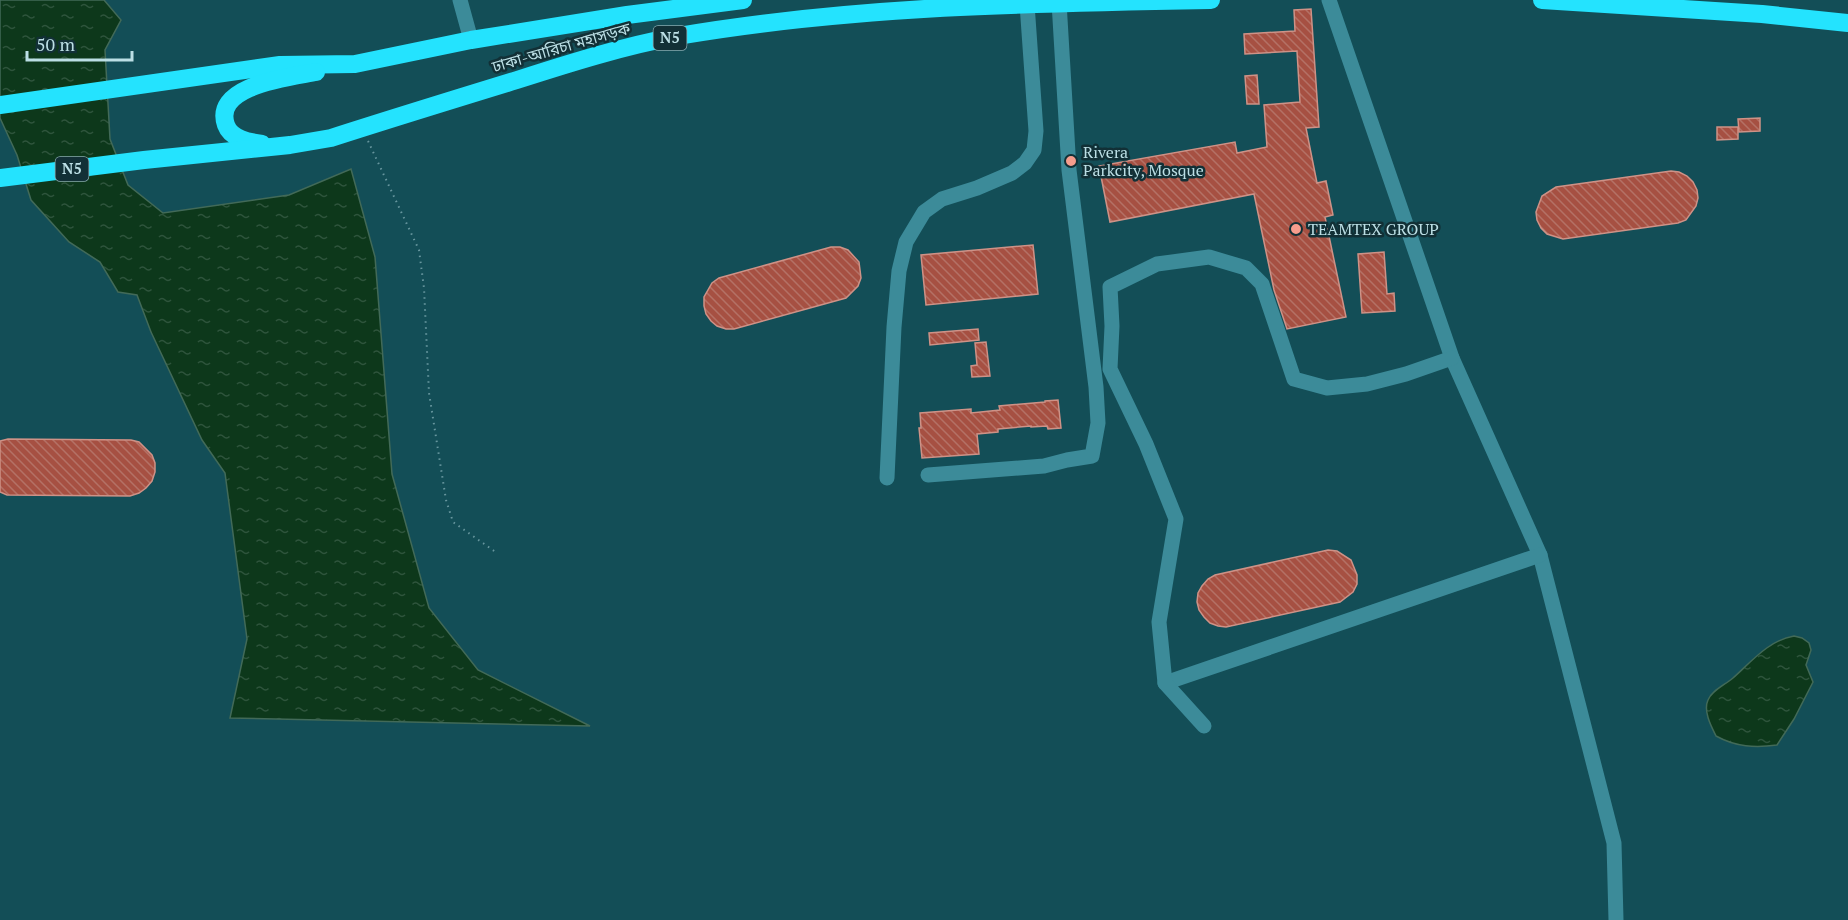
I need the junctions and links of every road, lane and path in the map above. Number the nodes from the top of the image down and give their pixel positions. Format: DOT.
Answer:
graph roads {
  1 [pos="460,0"];
  2 [pos="743,0"];
  3 [pos="1211,0"];
  4 [pos="1329,0"];
  5 [pos="1542,0"];
  6 [pos="1059,2"];
  7 [pos="1027,4"];
  8 [pos="1848,23"];
  9 [pos="471,40"];
  10 [pos="355,64"];
  11 [pos="0,105"];
  12 [pos="363,127"];
  13 [pos="290,146"];
  14 [pos="0,178"];
  15 [pos="1452,358"];
  16 [pos="928,475"];
  17 [pos="887,478"];
  18 [pos="496,553"];
  19 [pos="1540,555"];
  20 [pos="1165,683"];
  21 [pos="1204,726"];
  22 [pos="1616,920"];
  1 -- 9 [label="street"];
  2 -- 9 [label="highway, ঢাকা-আরিচা মহাসড়ক / N5"];
  3 -- 6 [label="highway, ঢাকা-আরিচা মহাসড়ক / N5"];
  4 -- 15 [label="street"];
  5 -- 8 [label="highway"];
  6 -- 7 [label="highway, ঢাকা-আরিচা মহাসড়ক / N5"];
  6 -- 16 [label="street"];
  7 -- 12 [label="highway, ঢাকা-আরিচা মহাসড়ক / N5"];
  7 -- 17 [label="street"];
  9 -- 10 [label="highway, ঢাকা-আরিচা মহাসড়ক / N5"];
  10 -- 11 [label="highway, ঢাকা-আরিচা মহাসড়ক / N5"];
  10 -- 13 [label="highway"];
  12 -- 13 [label="highway, ঢাকা-আরিচা মহাসড়ক / N5"];
  12 -- 18 [label="path"];
  13 -- 14 [label="highway, ঢাকা-আরিচা মহাসড়ক / N5"];
  15 -- 19 [label="street"];
  15 -- 20 [label="street"];
  19 -- 20 [label="street"];
  19 -- 22 [label="street"];
  20 -- 21 [label="street"];
}
